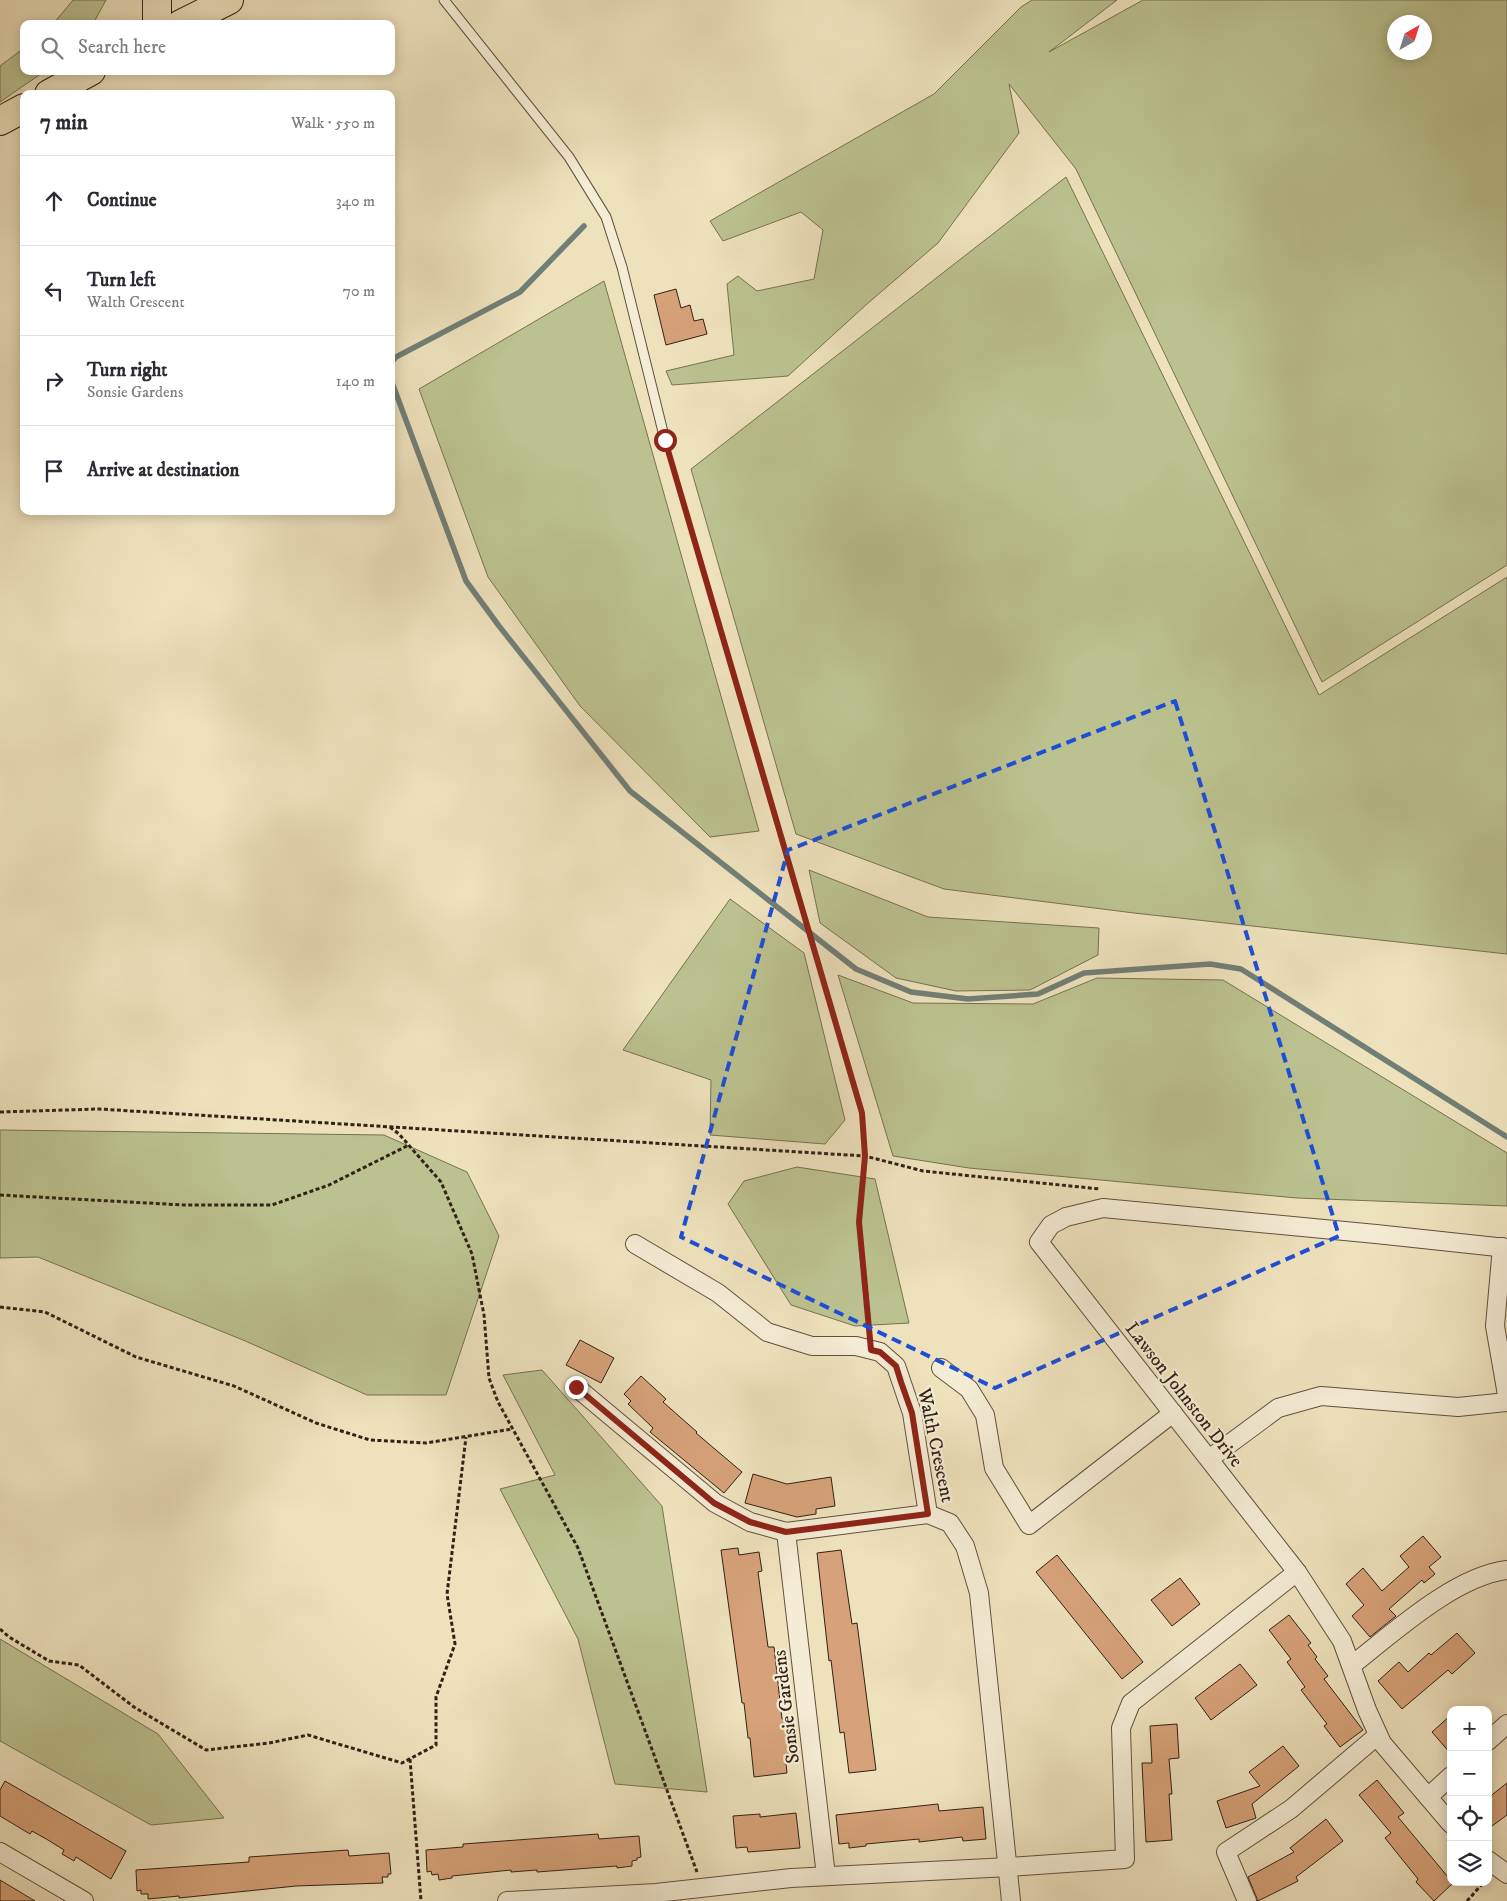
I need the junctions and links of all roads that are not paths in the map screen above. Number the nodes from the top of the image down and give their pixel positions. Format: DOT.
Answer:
graph roads {
  1 [pos="157,0"];
  2 [pos="229,0"];
  3 [pos="444,0"];
  4 [pos="157,20"];
  5 [pos="189,20"];
  6 [pos="84,75"];
  7 [pos="57,90"];
  8 [pos="20,110"];
  9 [pos="0,121"];
  10 [pos="665,440"];
  11 [pos="635,1244"];
  12 [pos="1504,1248"];
  13 [pos="941,1368"];
  14 [pos="576,1387"];
  15 [pos="1507,1396"];
  16 [pos="1507,1402"];
  17 [pos="1173,1413"];
  18 [pos="1209,1459"];
  19 [pos="928,1514"];
  20 [pos="786,1532"];
  21 [pos="1507,1570"];
  22 [pos="1297,1572"];
  23 [pos="1352,1665"];
  24 [pos="1507,1724"];
  25 [pos="1378,1735"];
  26 [pos="1492,1737"];
  27 [pos="1447,1780"];
  28 [pos="1428,1797"];
  29 [pos="1447,1819"];
  30 [pos="0,1852"];
  31 [pos="1492,1863"];
  32 [pos="1009,1867"];
  33 [pos="1507,1874"];
  34 [pos="826,1876"];
  35 [pos="656,1897"];
  36 [pos="84,1901"];
  37 [pos="507,1901"];
  38 [pos="1011,1901"];
  39 [pos="1247,1901"];
  1 -- 4 [label="main road"];
  2 -- 5 [label="main road"];
  3 -- 10 [label="lane"];
  6 -- 7 [label="main road"];
  8 -- 9 [label="main road"];
  11 -- 19 [label="street, Walth Crescent"];
  12 -- 15 [label="street"];
  12 -- 17 [label="street, Lawson Johnston Drive"];
  13 -- 17 [label="street"];
  14 -- 20 [label="street"];
  16 -- 18 [label="street"];
  17 -- 18 [label="street, Lawson Johnston Drive"];
  18 -- 22 [label="street, Lawson Johnston Drive"];
  19 -- 20 [label="street"];
  19 -- 32 [label="street, Walth Crescent"];
  20 -- 34 [label="street, Sonsie Gardens"];
  21 -- 23 [label="street"];
  22 -- 23 [label="street, Lawson Johnston Drive"];
  22 -- 32 [label="street"];
  23 -- 25 [label="street, Lawson Johnston Drive"];
  24 -- 26 [label="street"];
  25 -- 28 [label="street, Lawson Johnston Drive"];
  25 -- 39 [label="street"];
  27 -- 28 [label="street"];
  28 -- 29 [label="street, Lawson Johnston Drive"];
  30 -- 36 [label="street"];
  31 -- 33 [label="street"];
  32 -- 34 [label="street"];
  32 -- 38 [label="street, Walth Crescent"];
  34 -- 35 [label="street"];
  35 -- 37 [label="street"];
}
